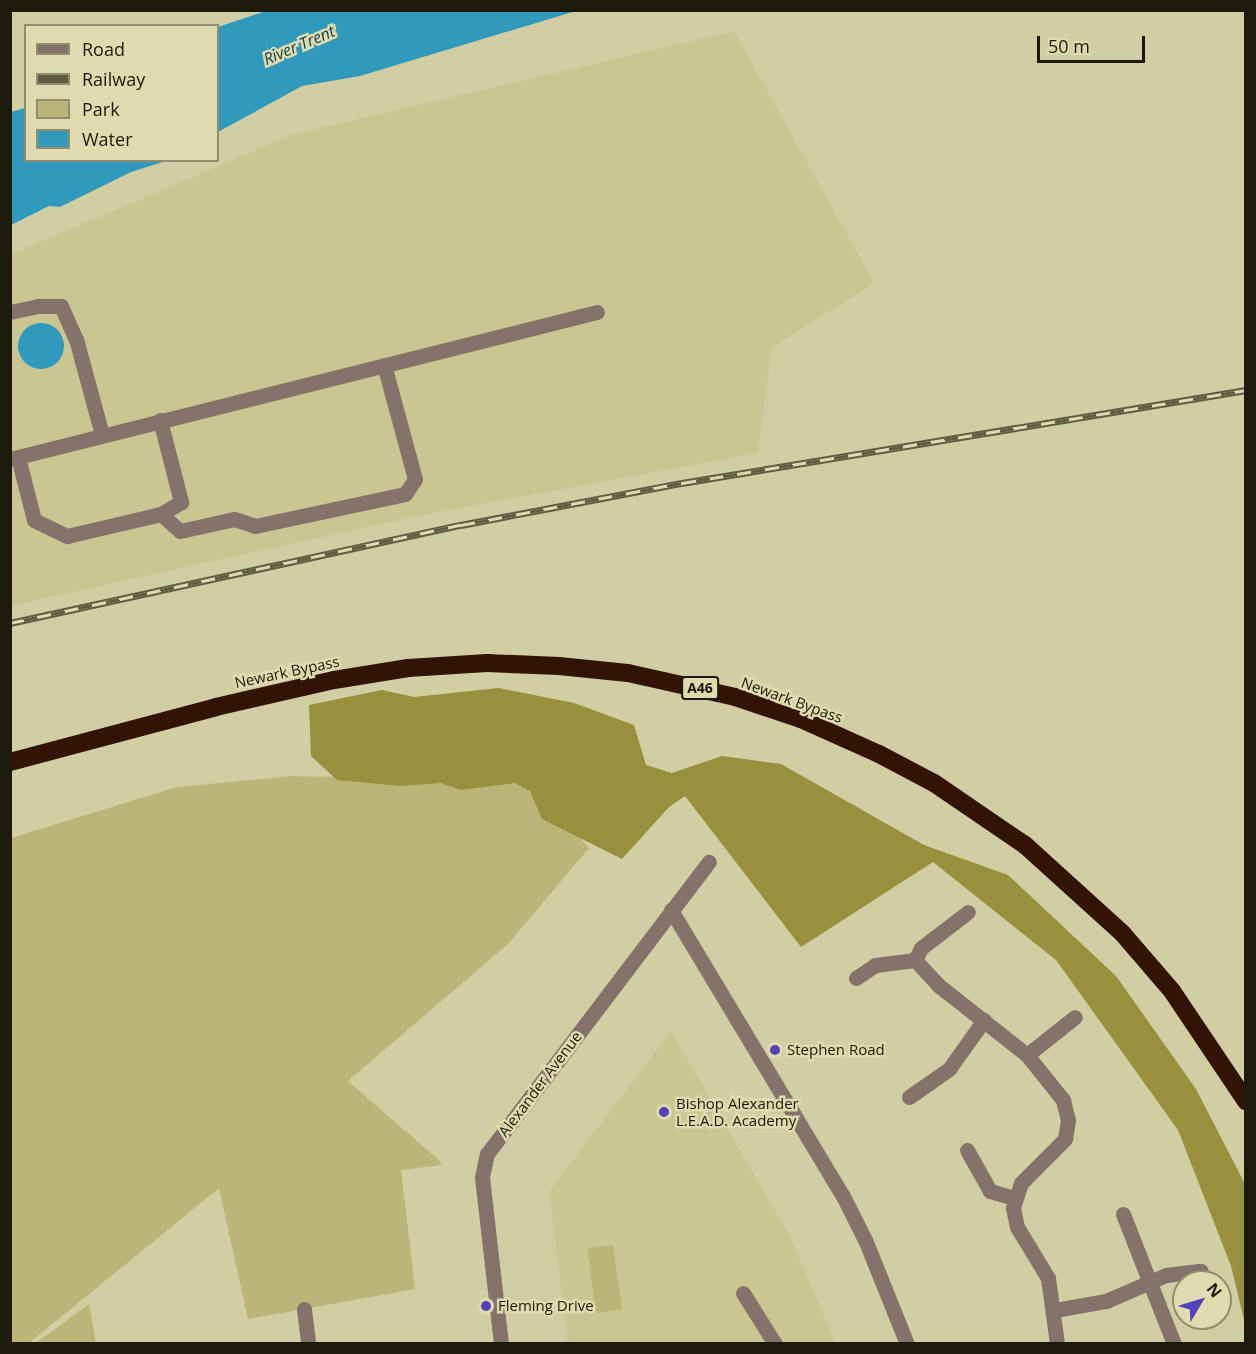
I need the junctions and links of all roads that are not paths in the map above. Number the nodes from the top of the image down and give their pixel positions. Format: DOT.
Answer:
graph roads {
  1 [pos="10,312"];
  2 [pos="597,312"];
  3 [pos="384,365"];
  4 [pos="160,420"];
  5 [pos="102,435"];
  6 [pos="14,458"];
  7 [pos="161,514"];
  8 [pos="10,762"];
  9 [pos="709,862"];
  10 [pos="671,910"];
  11 [pos="968,912"];
  12 [pos="915,960"];
  13 [pos="856,978"];
  14 [pos="1075,1017"];
  15 [pos="984,1020"];
  16 [pos="1027,1055"];
  17 [pos="909,1097"];
  18 [pos="1245,1101"];
  19 [pos="967,1150"];
  20 [pos="1015,1198"];
  21 [pos="1123,1214"];
  22 [pos="1172,1274"];
  23 [pos="1150,1282"];
  24 [pos="743,1293"];
  25 [pos="303,1309"];
  26 [pos="1055,1310"];
  27 [pos="308,1344"];
  28 [pos="501,1344"];
  29 [pos="775,1344"];
  30 [pos="907,1344"];
  31 [pos="1057,1344"];
  32 [pos="1174,1344"];
  1 -- 5 [label="street"];
  2 -- 3 [label="street"];
  3 -- 4 [label="street"];
  3 -- 7 [label="street"];
  4 -- 5 [label="street"];
  4 -- 7 [label="street"];
  5 -- 6 [label="street"];
  6 -- 7 [label="street"];
  8 -- 18 [label="highway, Newark Bypass / A46"];
  9 -- 10 [label="street, Alexander Avenue"];
  10 -- 28 [label="street, Alexander Avenue"];
  10 -- 30 [label="street"];
  11 -- 12 [label="street"];
  12 -- 13 [label="street"];
  12 -- 15 [label="street"];
  14 -- 16 [label="street"];
  15 -- 16 [label="street"];
  15 -- 17 [label="street"];
  16 -- 20 [label="street"];
  19 -- 20 [label="street"];
  20 -- 26 [label="street"];
  21 -- 23 [label="street"];
  22 -- 23 [label="street"];
  23 -- 26 [label="street"];
  23 -- 32 [label="street"];
  24 -- 29 [label="street"];
  25 -- 27 [label="street"];
  26 -- 31 [label="street"];
}
